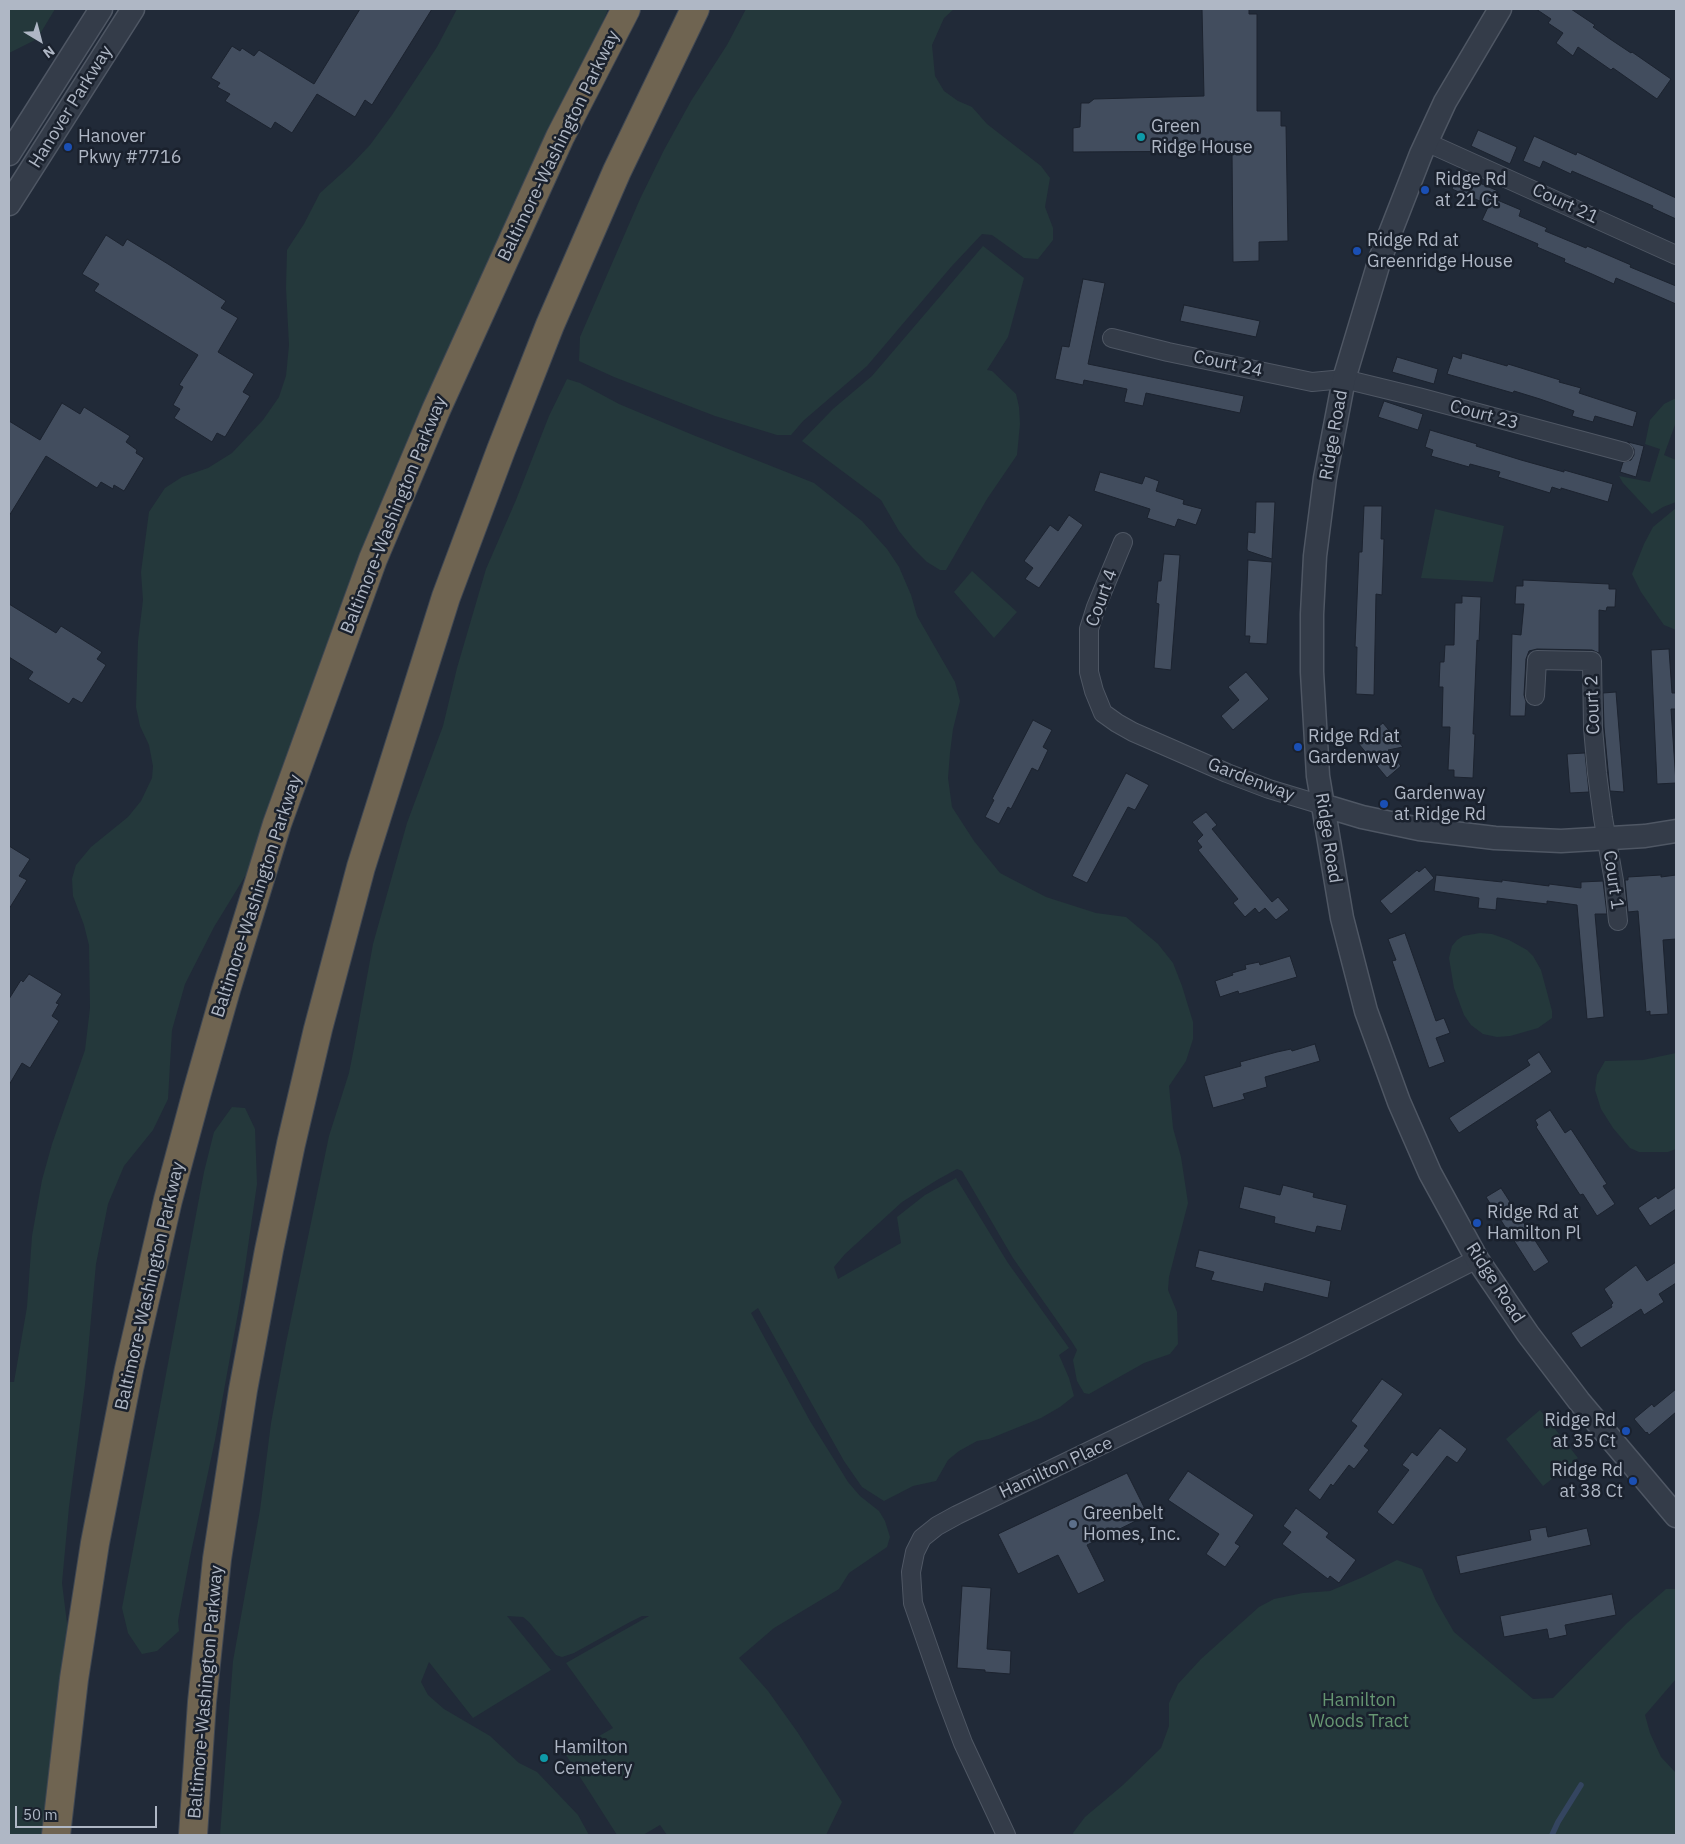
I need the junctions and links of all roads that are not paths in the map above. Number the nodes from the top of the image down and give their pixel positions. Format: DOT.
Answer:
graph roads {
  1 [pos="101,9"];
  2 [pos="133,9"];
  3 [pos="626,9"];
  4 [pos="694,9"];
  5 [pos="1500,9"];
  6 [pos="1426,142"];
  7 [pos="9,154"];
  8 [pos="9,204"];
  9 [pos="1676,255"];
  10 [pos="1112,338"];
  11 [pos="1344,379"];
  12 [pos="1624,452"];
  13 [pos="1123,542"];
  14 [pos="1535,696"];
  15 [pos="1102,712"];
  16 [pos="1322,805"];
  17 [pos="1676,831"];
  18 [pos="1607,838"];
  19 [pos="1618,922"];
  20 [pos="1477,1259"];
  21 [pos="1676,1516"];
  22 [pos="56,1835"];
  23 [pos="193,1835"];
  24 [pos="1006,1835"];
  1 -- 7 [label="street, Hanover Parkway"];
  2 -- 8 [label="street, Hanover Parkway"];
  3 -- 22 [label="highway, Baltimore-Washington Parkway"];
  4 -- 23 [label="highway, Baltimore-Washington Parkway"];
  5 -- 6 [label="street, Ridge Road"];
  6 -- 9 [label="street, Court 21"];
  6 -- 11 [label="street, Ridge Road"];
  10 -- 11 [label="street, Court 24"];
  11 -- 12 [label="street, Court 23"];
  11 -- 16 [label="street, Ridge Road"];
  13 -- 15 [label="street, Court 4"];
  14 -- 18 [label="street, Court 2"];
  15 -- 16 [label="street, Gardenway"];
  16 -- 18 [label="street, Gardenway"];
  16 -- 20 [label="street, Ridge Road"];
  17 -- 18 [label="street, Gardenway"];
  18 -- 19 [label="street, Court 1"];
  20 -- 21 [label="street, Ridge Road"];
  20 -- 24 [label="street, Hamilton Place"];
}
